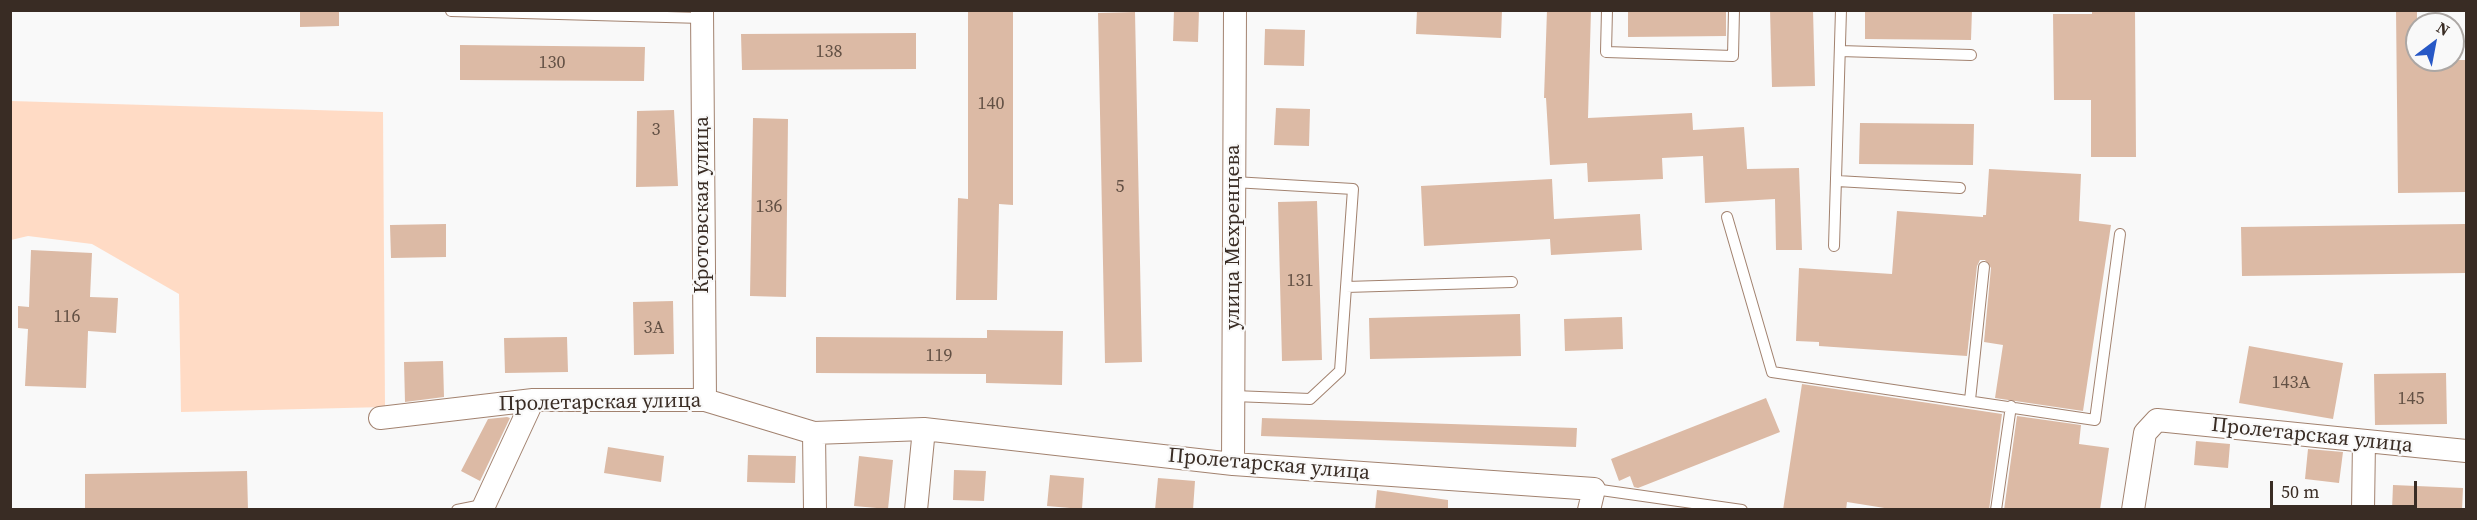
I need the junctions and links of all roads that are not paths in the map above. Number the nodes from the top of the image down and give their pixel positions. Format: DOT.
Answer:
graph roads {
  1 [pos="1235,10"];
  2 [pos="1607,10"];
  3 [pos="1734,10"];
  4 [pos="1841,10"];
  5 [pos="451,11"];
  6 [pos="702,14"];
  7 [pos="1840,51"];
  8 [pos="1971,55"];
  9 [pos="1837,181"];
  10 [pos="1234,182"];
  11 [pos="1960,188"];
  12 [pos="1727,217"];
  13 [pos="2120,234"];
  14 [pos="1834,246"];
  15 [pos="1984,267"];
  16 [pos="1512,282"];
  17 [pos="1346,287"];
  18 [pos="1234,396"];
  19 [pos="533,400"];
  20 [pos="705,400"];
  21 [pos="1970,400"];
  22 [pos="2012,406"];
  23 [pos="380,418"];
  24 [pos="924,429"];
  25 [pos="814,434"];
  26 [pos="2364,441"];
  27 [pos="2466,451"];
  28 [pos="1233,464"];
  29 [pos="1591,499"];
  30 [pos="482,507"];
  31 [pos="1710,507"];
  32 [pos="457,510"];
  33 [pos="815,510"];
  34 [pos="916,510"];
  35 [pos="1742,510"];
  36 [pos="1996,510"];
  37 [pos="2133,510"];
  38 [pos="2363,510"];
  1 -- 10 [label="street, улица Мехренцева"];
  2 -- 3 [label="lane"];
  4 -- 7 [label="lane"];
  5 -- 6 [label="lane"];
  6 -- 20 [label="street, Кротовская улица"];
  7 -- 8 [label="lane"];
  7 -- 9 [label="lane"];
  9 -- 11 [label="lane"];
  9 -- 14 [label="lane"];
  10 -- 17 [label="lane"];
  10 -- 18 [label="street, улица Мехренцева"];
  12 -- 21 [label="lane"];
  13 -- 22 [label="lane"];
  15 -- 21 [label="lane"];
  16 -- 17 [label="lane"];
  17 -- 18 [label="lane"];
  18 -- 28 [label="street, улица Мехренцева"];
  19 -- 20 [label="street, Пролетарская улица"];
  19 -- 23 [label="street, Пролетарская улица"];
  19 -- 30 [label="street"];
  20 -- 25 [label="street, Пролетарская улица"];
  21 -- 22 [label="lane"];
  22 -- 36 [label="lane"];
  24 -- 25 [label="street, Пролетарская улица"];
  24 -- 28 [label="street, Пролетарская улица"];
  24 -- 34 [label="street"];
  25 -- 33 [label="street"];
  26 -- 27 [label="street, Пролетарская улица"];
  26 -- 37 [label="street, Пролетарская улица"];
  26 -- 38 [label="street"];
  28 -- 29 [label="street, Пролетарская улица"];
  29 -- 31 [label="lane"];
  30 -- 32 [label="lane"];
  31 -- 35 [label="lane"];
}
